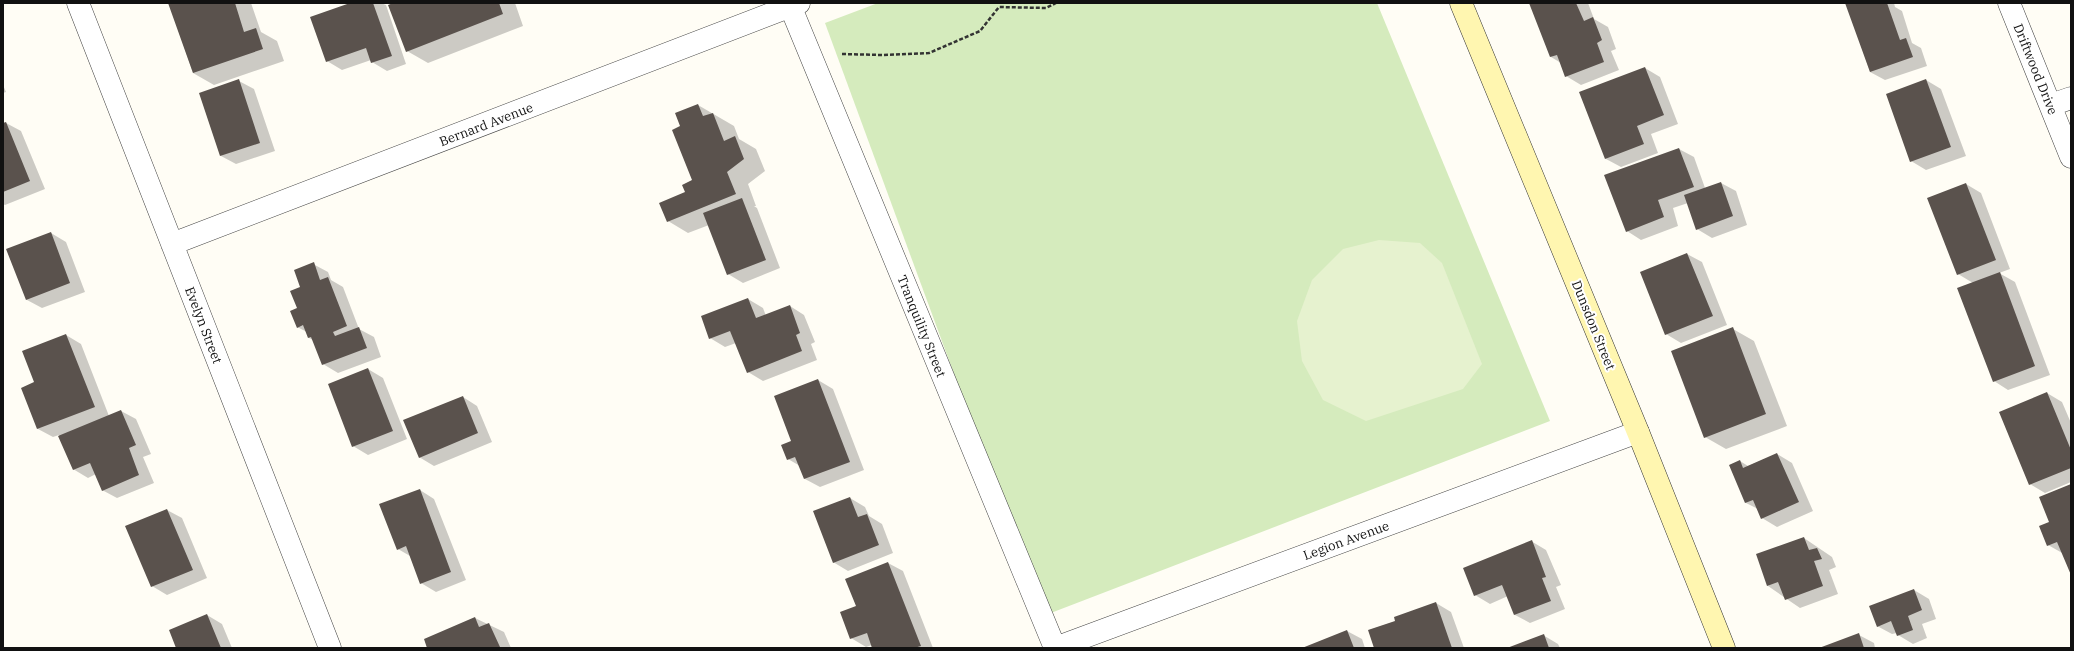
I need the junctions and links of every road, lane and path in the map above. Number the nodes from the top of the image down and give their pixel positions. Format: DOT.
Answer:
graph roads {
  1 [pos="78,3"];
  2 [pos="1056,3"];
  3 [pos="1461,3"];
  4 [pos="2009,3"];
  5 [pos="793,4"];
  6 [pos="810,54"];
  7 [pos="2061,102"];
  8 [pos="2071,157"];
  9 [pos="172,244"];
  10 [pos="1638,432"];
  11 [pos="330,648"];
  12 [pos="1055,648"];
  13 [pos="1724,648"];
  1 -- 9 [label="street, Evelyn Street"];
  2 -- 6 [label="path"];
  3 -- 10 [label="main road, Dunsdon Street"];
  4 -- 7 [label="street, Driftwood Drive"];
  5 -- 6 [label="street, Tranquility Street"];
  5 -- 9 [label="street, Bernard Avenue"];
  6 -- 12 [label="street, Tranquility Street"];
  7 -- 8 [label="street, Driftwood Drive"];
  9 -- 11 [label="street, Evelyn Street"];
  10 -- 12 [label="street, Legion Avenue"];
  10 -- 13 [label="main road, Dunsdon Street"];
}
